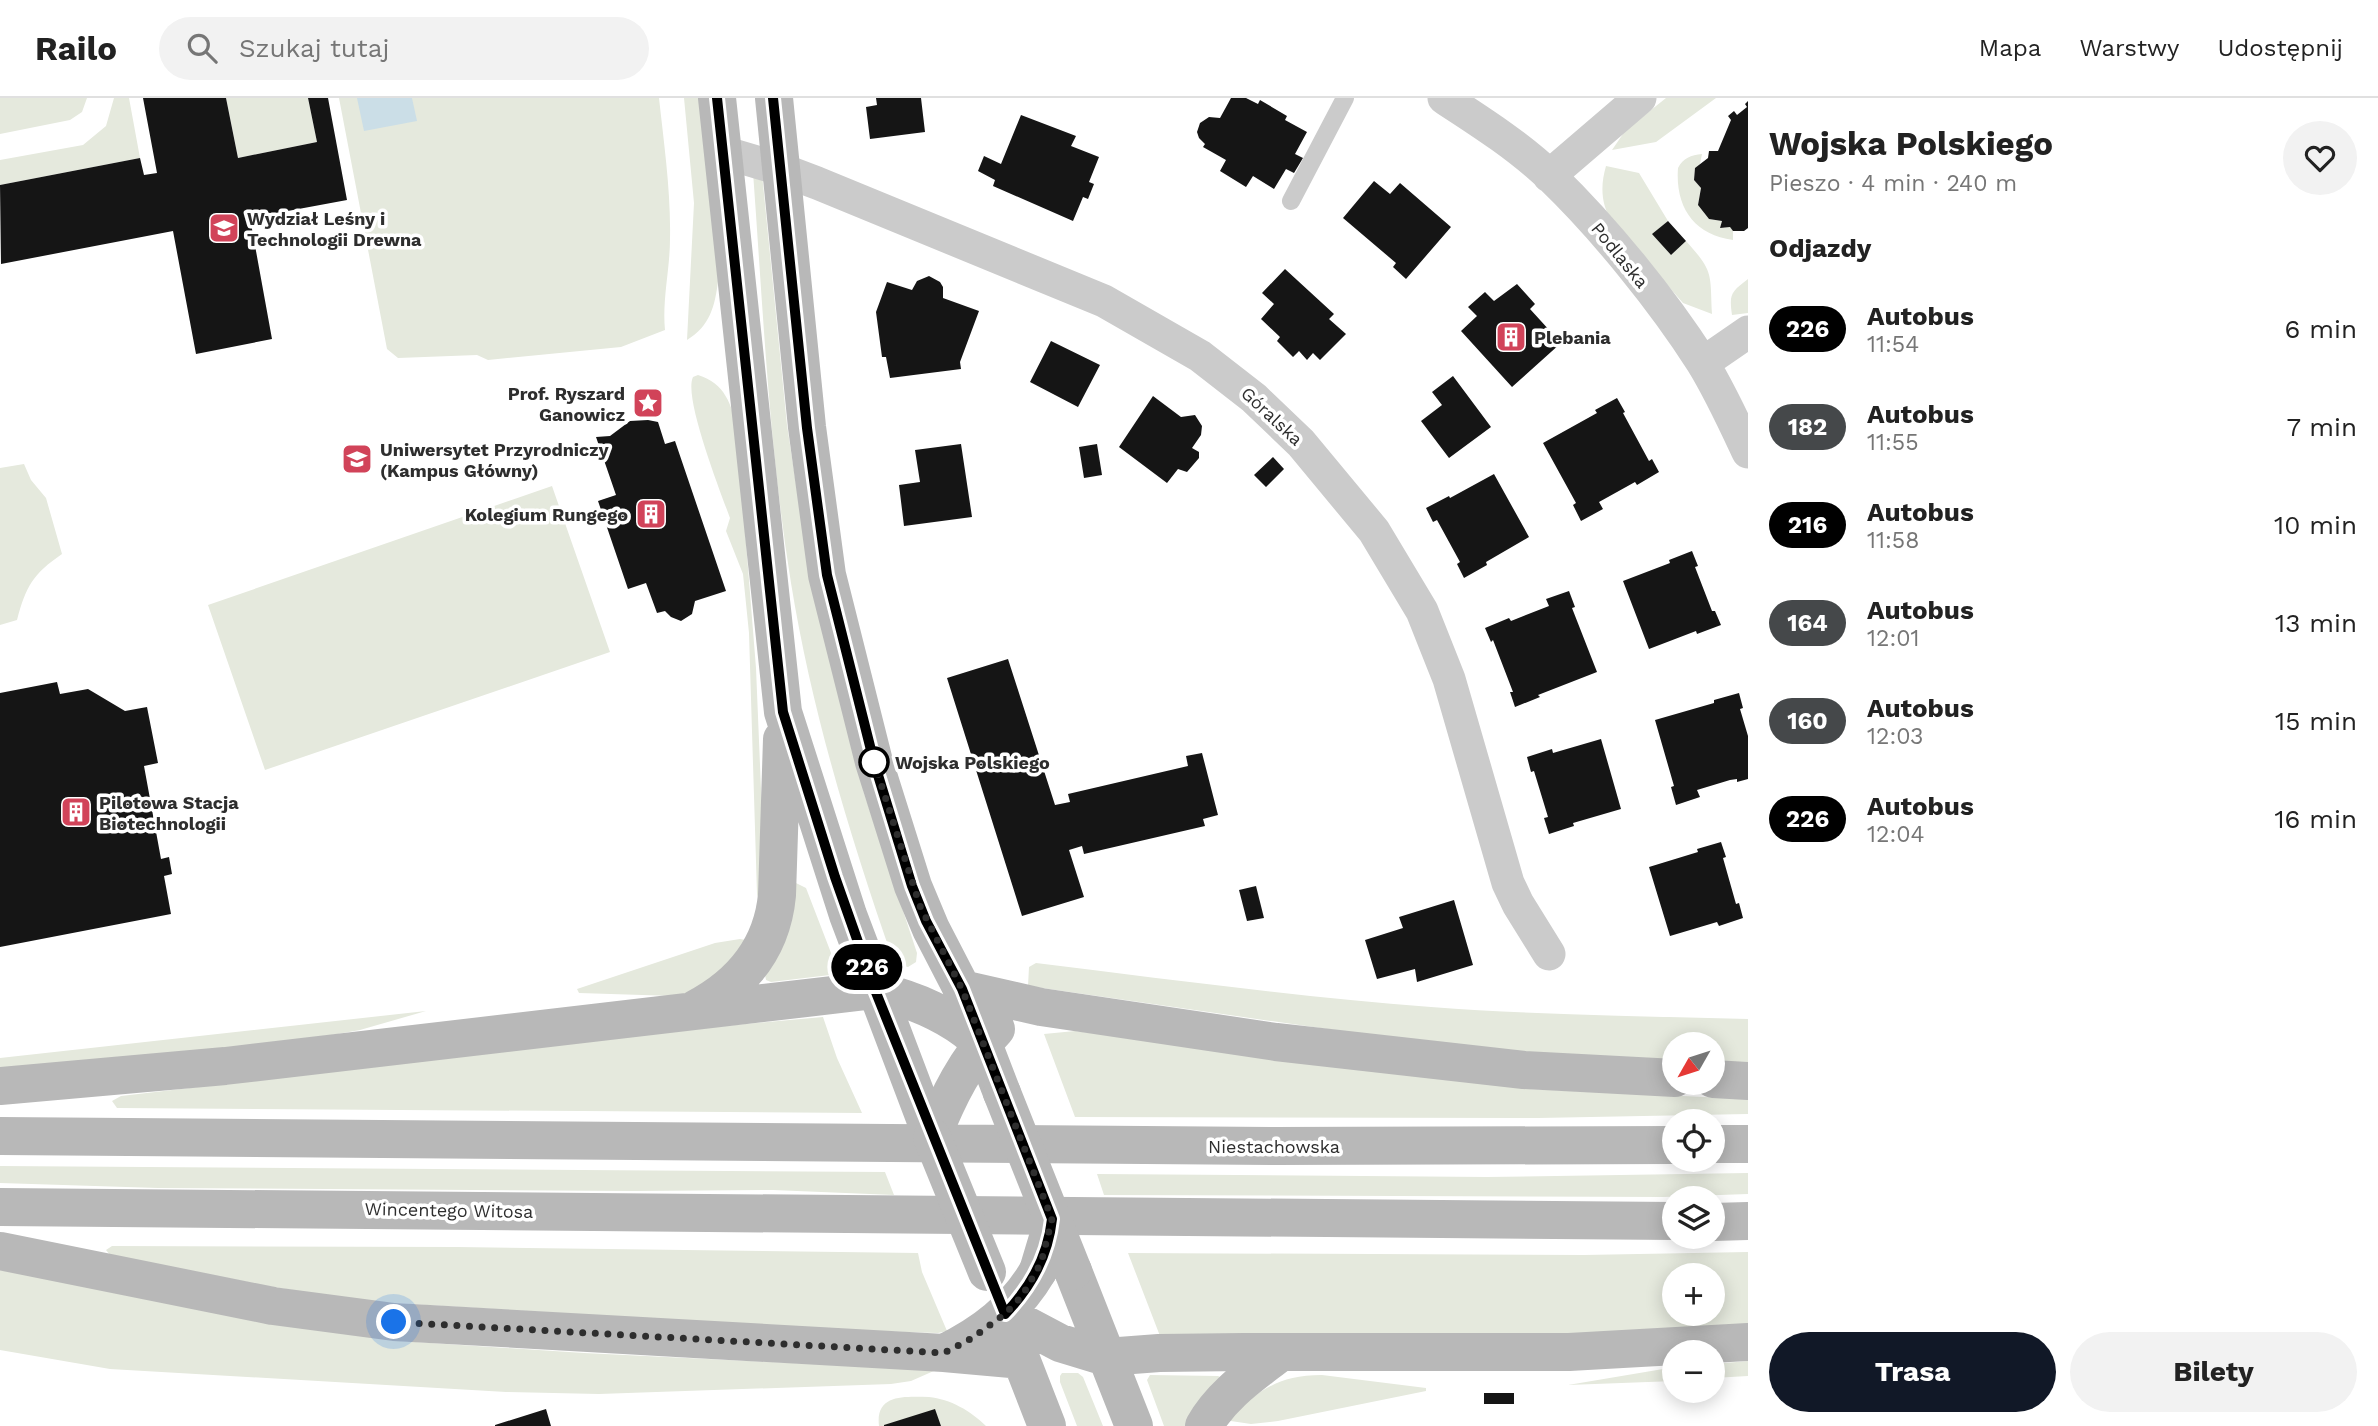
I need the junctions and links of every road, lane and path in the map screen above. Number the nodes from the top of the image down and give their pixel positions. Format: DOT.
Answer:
graph roads {
  1 [pos="717,98"];
  2 [pos="774,98"];
  3 [pos="1345,98"];
  4 [pos="1444,98"];
  5 [pos="1640,98"];
  6 [pos="723,152"];
  7 [pos="780,169"];
  8 [pos="1549,176"];
  9 [pos="1291,201"];
  10 [pos="1748,332"];
  11 [pos="1703,363"];
  12 [pos="1748,452"];
  13 [pos="783,712"];
  14 [pos="1549,954"];
  15 [pos="875,990"];
  16 [pos="941,990"];
  17 [pos="1041,1007"];
  18 [pos="675,1014"];
  19 [pos="982,1044"];
  20 [pos="1662,1078"];
  21 [pos="1726,1080"];
  22 [pos="1748,1081"];
  23 [pos="0,1087"];
  24 [pos="933,1093"];
  25 [pos="0,1136"];
  26 [pos="1725,1144"];
  27 [pos="1748,1144"];
  28 [pos="1662,1145"];
  29 [pos="0,1207"];
  30 [pos="1662,1221"];
  31 [pos="1725,1222"];
  32 [pos="1748,1222"];
  33 [pos="0,1251"];
  34 [pos="1056,1271"];
  35 [pos="1005,1314"];
  36 [pos="1748,1342"];
  37 [pos="1281,1352"];
  38 [pos="944,1353"];
  39 [pos="1106,1357"];
  40 [pos="1041,1360"];
  41 [pos="1046,1426"];
  42 [pos="1134,1426"];
  43 [pos="1204,1426"];
  1 -- 6 [label="main road"];
  2 -- 7 [label="main road"];
  3 -- 9 [label="lane"];
  4 -- 8 [label="street, Podlaska"];
  5 -- 8 [label="street"];
  6 -- 7 [label="street, Góralska"];
  6 -- 13 [label="main road"];
  7 -- 14 [label="street, Góralska"];
  7 -- 16 [label="main road"];
  8 -- 11 [label="street, Podlaska"];
  10 -- 11 [label="street"];
  11 -- 12 [label="street, Podlaska"];
  13 -- 15 [label="main road"];
  13 -- 18 [label="main road"];
  15 -- 16 [label="lane"];
  15 -- 18 [label="main road"];
  15 -- 19 [label="main road"];
  15 -- 24 [label="main road"];
  16 -- 17 [label="main road"];
  16 -- 19 [label="main road"];
  17 -- 19 [label="main road"];
  17 -- 20 [label="main road"];
  18 -- 23 [label="main road"];
  19 -- 24 [label="main road"];
  19 -- 34 [label="main road, bridge"];
  21 -- 22 [label="main road"];
  24 -- 35 [label="main road, bridge"];
  25 -- 28 [label="main road, Niestachowska"];
  26 -- 27 [label="main road"];
  29 -- 30 [label="main road, Wincentego Witosa"];
  31 -- 32 [label="main road"];
  33 -- 38 [label="main road"];
  34 -- 35 [label="main road"];
  34 -- 39 [label="main road"];
  35 -- 38 [label="main road"];
  35 -- 39 [label="main road"];
  35 -- 40 [label="main road"];
  36 -- 37 [label="main road"];
  37 -- 39 [label="main road"];
  37 -- 43 [label="main road"];
  38 -- 40 [label="main road"];
  39 -- 40 [label="lane"];
  39 -- 42 [label="main road"];
  40 -- 41 [label="main road"];
}
